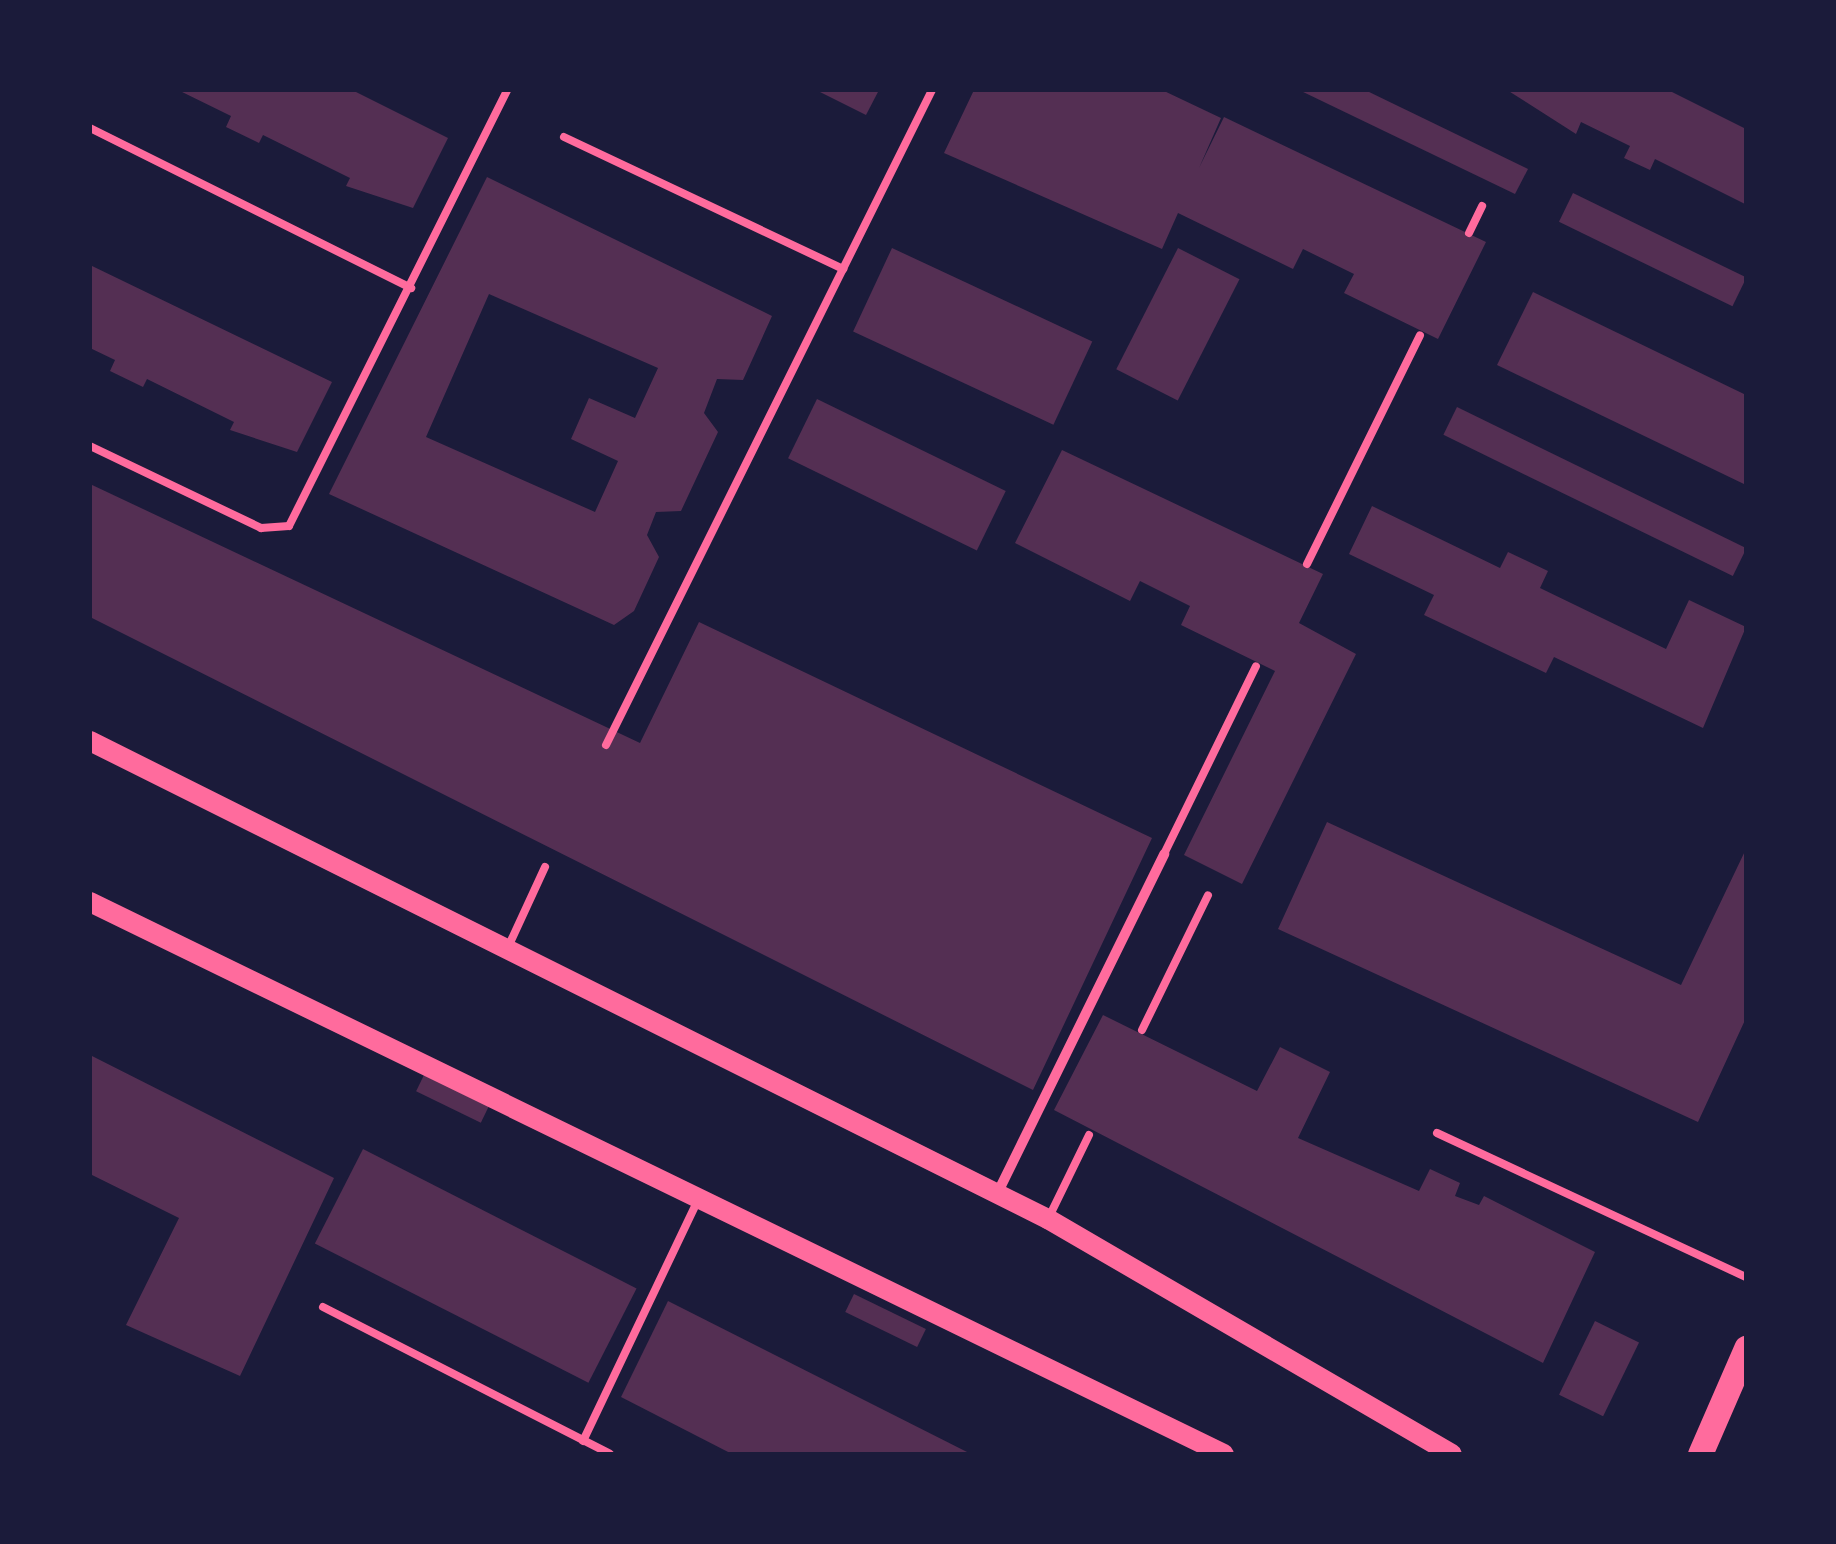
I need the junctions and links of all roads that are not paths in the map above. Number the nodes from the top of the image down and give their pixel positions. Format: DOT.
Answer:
graph roads {
  1 [pos="508,90"];
  2 [pos="932,90"];
  3 [pos="90,128"];
  4 [pos="564,137"];
  5 [pos="1482,206"];
  6 [pos="1469,233"];
  7 [pos="844,269"];
  8 [pos="410,288"];
  9 [pos="1420,335"];
  10 [pos="90,446"];
  11 [pos="1307,564"];
  12 [pos="1256,666"];
  13 [pos="90,741"];
  14 [pos="606,745"];
  15 [pos="1164,854"];
  16 [pos="545,867"];
  17 [pos="1208,896"];
  18 [pos="90,902"];
  19 [pos="507,949"];
  20 [pos="1142,1030"];
  21 [pos="1437,1132"];
  22 [pos="1089,1135"];
  23 [pos="997,1195"];
  24 [pos="698,1200"];
  25 [pos="1048,1219"];
  26 [pos="1746,1277"];
  27 [pos="323,1307"];
  28 [pos="1746,1348"];
  29 [pos="583,1440"];
  30 [pos="610,1454"];
  31 [pos="1224,1454"];
  32 [pos="1452,1454"];
  33 [pos="1700,1454"];
  1 -- 8 [label="lane"];
  2 -- 7 [label="lane"];
  3 -- 8 [label="lane"];
  4 -- 7 [label="lane"];
  5 -- 6 [label="lane"];
  7 -- 14 [label="lane"];
  8 -- 10 [label="lane"];
  9 -- 11 [label="lane"];
  12 -- 15 [label="lane"];
  13 -- 19 [label="main road"];
  15 -- 23 [label="street"];
  16 -- 19 [label="lane"];
  17 -- 20 [label="lane"];
  18 -- 24 [label="main road"];
  19 -- 23 [label="main road"];
  21 -- 26 [label="lane"];
  22 -- 25 [label="lane"];
  23 -- 25 [label="main road"];
  24 -- 29 [label="lane"];
  24 -- 31 [label="main road"];
  25 -- 32 [label="main road"];
  27 -- 29 [label="lane"];
  28 -- 33 [label="main road"];
  29 -- 30 [label="lane"];
}
